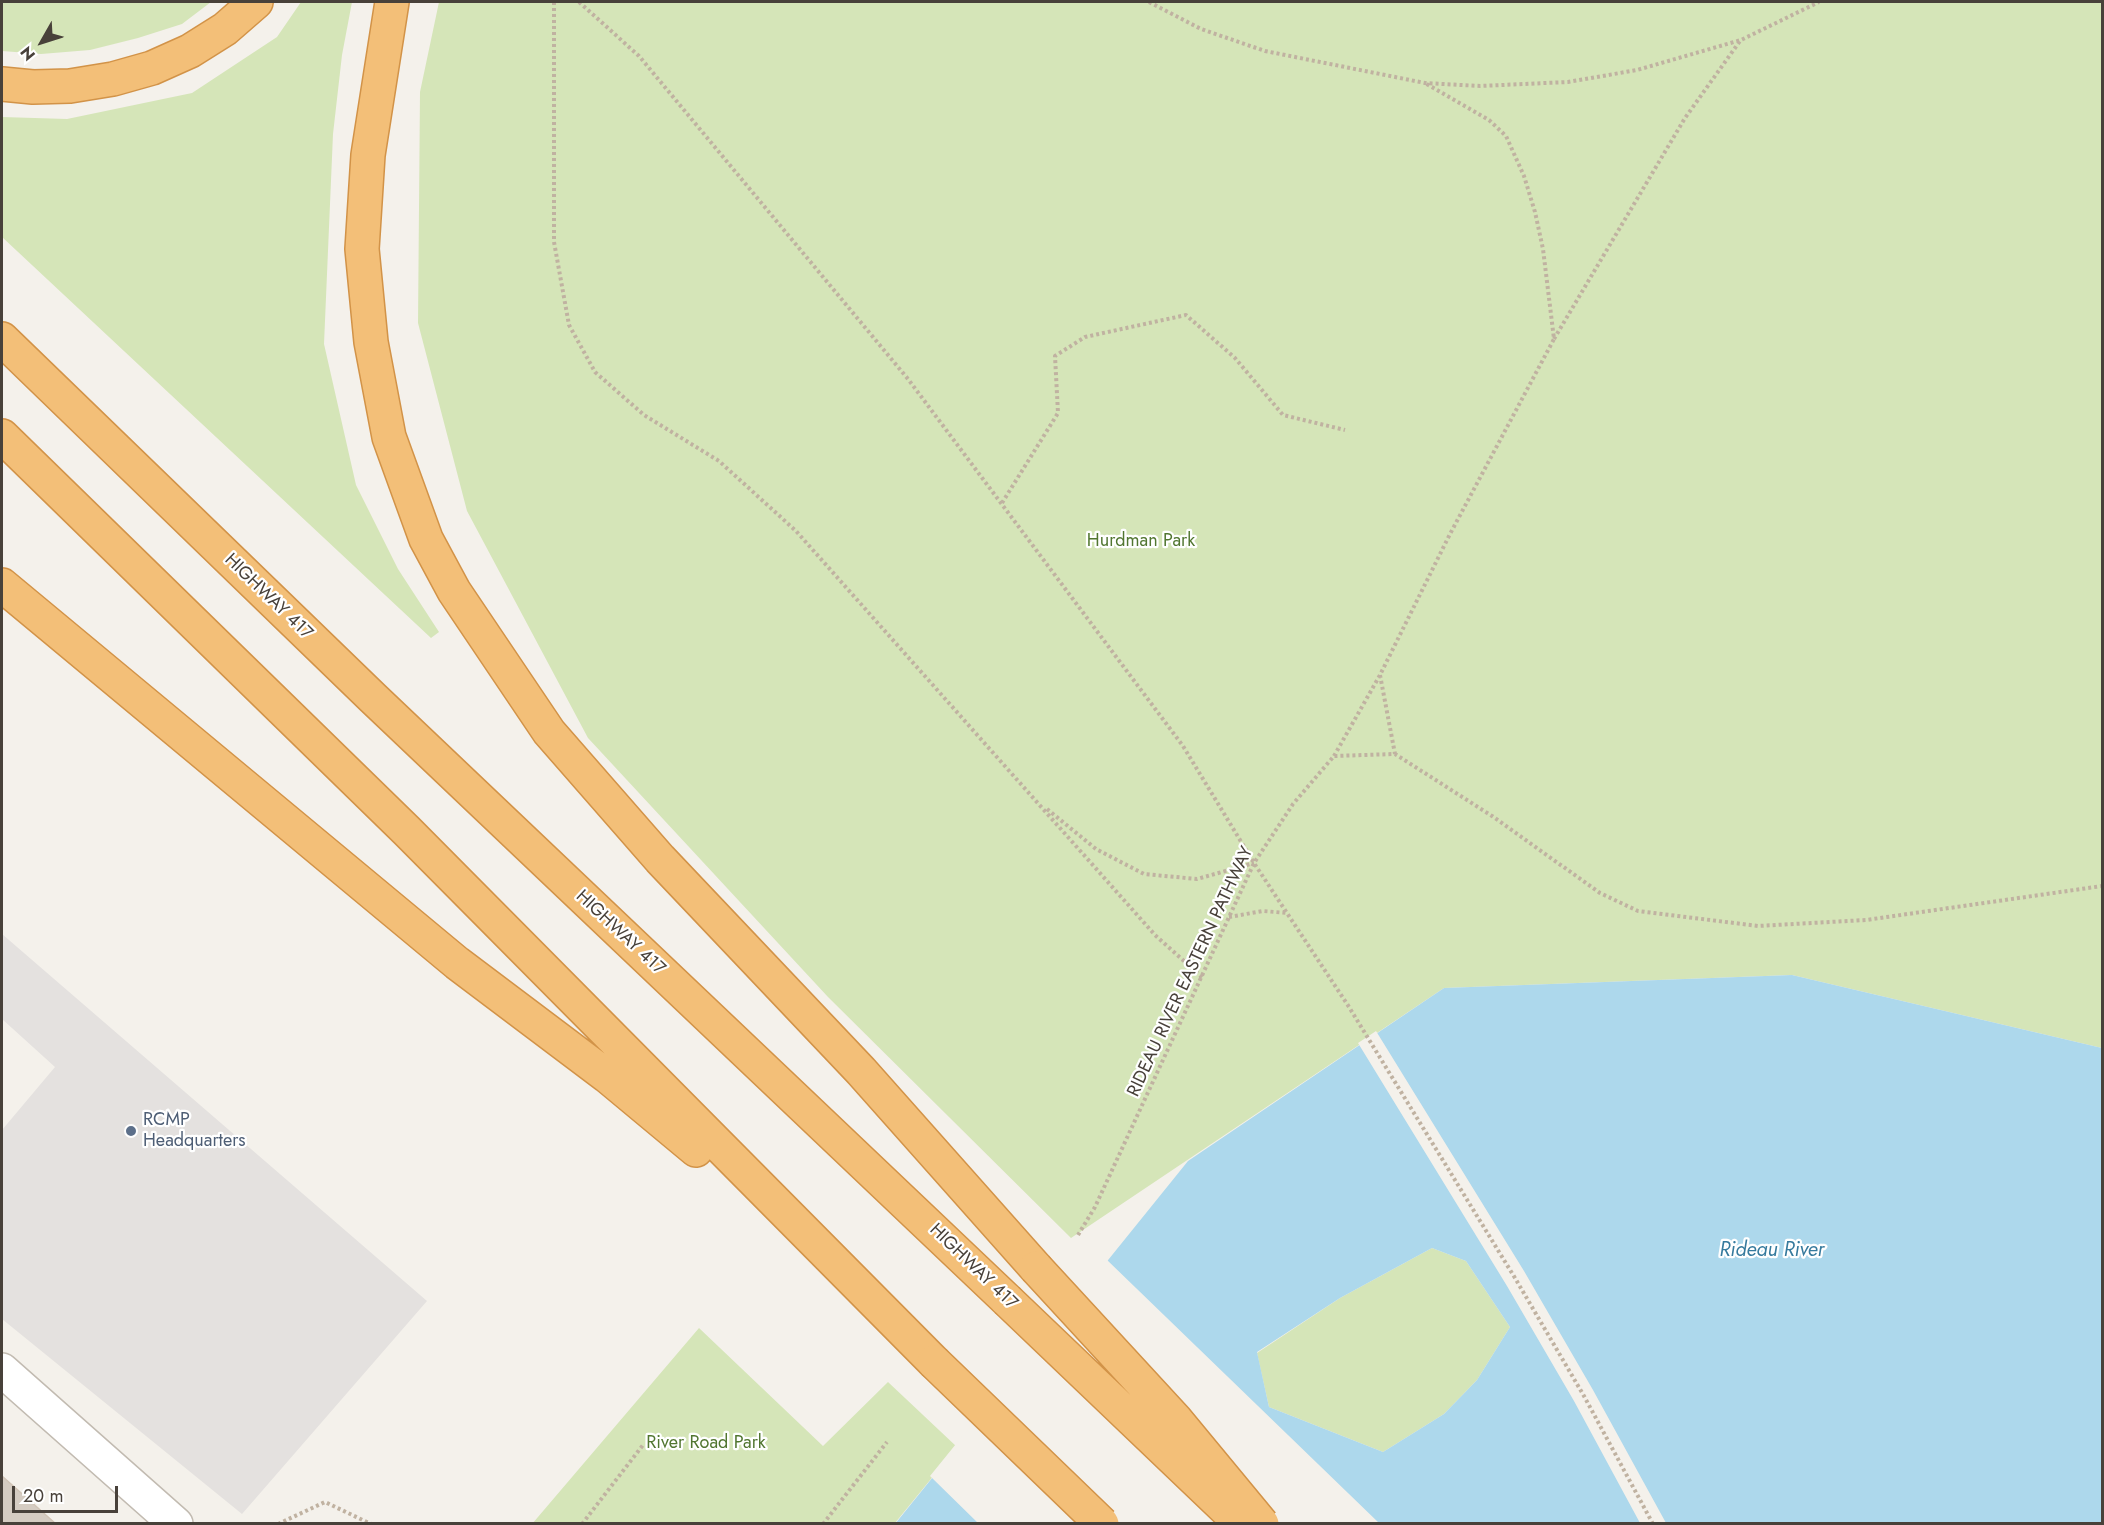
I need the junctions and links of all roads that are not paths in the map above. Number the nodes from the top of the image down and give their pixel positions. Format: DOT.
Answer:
graph roads {
  1 [pos="256,2"];
  2 [pos="392,2"];
  3 [pos="2,84"];
  4 [pos="2,339"];
  5 [pos="2,436"];
  6 [pos="2,585"];
  7 [pos="855,1284"];
  8 [pos="2,1370"];
  9 [pos="176,1524"];
  10 [pos="1102,1524"];
  11 [pos="1241,1524"];
  12 [pos="1262,1524"];
  1 -- 3 [label="highway"];
  2 -- 12 [label="highway, bridge"];
  4 -- 11 [label="highway, HIGHWAY 417, bridge"];
  5 -- 7 [label="highway"];
  6 -- 7 [label="highway"];
  7 -- 10 [label="highway, bridge"];
  8 -- 9 [label="lane"];
}
